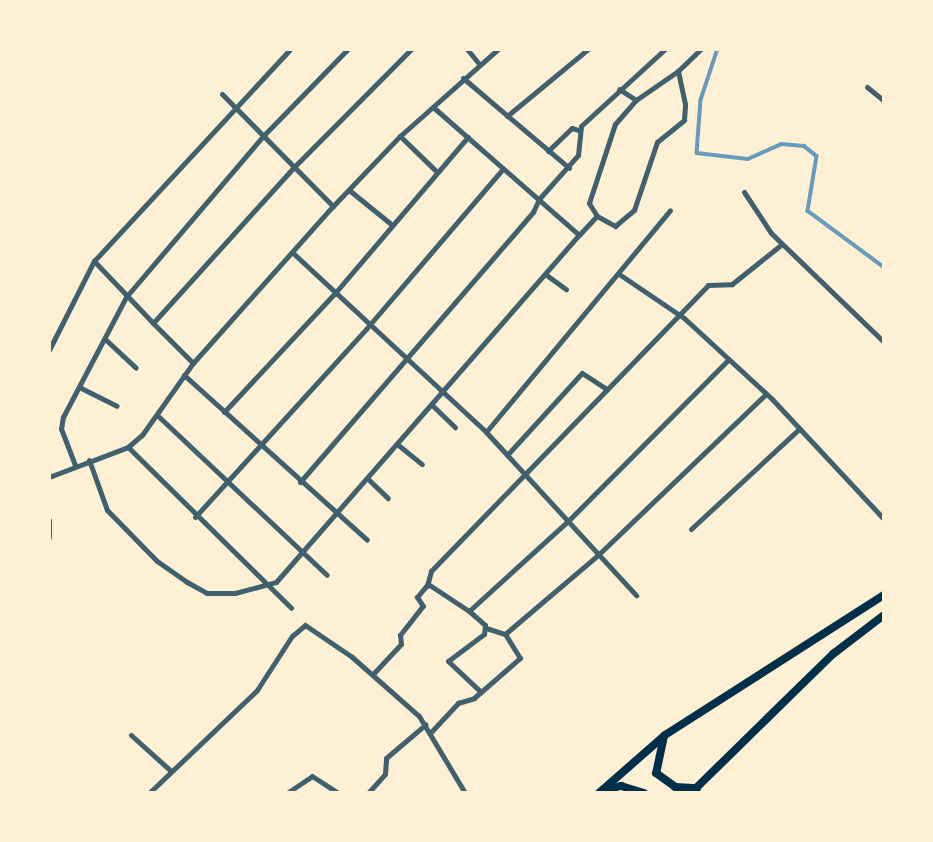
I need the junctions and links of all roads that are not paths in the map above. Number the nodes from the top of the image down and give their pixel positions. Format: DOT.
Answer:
graph roads {
  1 [pos="290,49"];
  2 [pos="348,49"];
  3 [pos="411,49"];
  4 [pos="467,49"];
  5 [pos="498,49"];
  6 [pos="588,49"];
  7 [pos="665,49"];
  8 [pos="701,49"];
  9 [pos="479,64"];
  10 [pos="678,71"];
  11 [pos="463,78"];
  12 [pos="866,87"];
  13 [pos="619,89"];
  14 [pos="222,94"];
  15 [pos="636,100"];
  16 [pos="884,101"];
  17 [pos="234,106"];
  18 [pos="433,107"];
  19 [pos="507,116"];
  20 [pos="578,130"];
  21 [pos="264,135"];
  22 [pos="400,136"];
  23 [pos="468,138"];
  24 [pos="548,151"];
  25 [pos="295,166"];
  26 [pos="569,168"];
  27 [pos="502,170"];
  28 [pos="436,172"];
  29 [pos="349,190"];
  30 [pos="744,192"];
  31 [pos="539,199"];
  32 [pos="333,206"];
  33 [pos="670,210"];
  34 [pos="597,216"];
  35 [pos="391,224"];
  36 [pos="579,235"];
  37 [pos="782,244"];
  38 [pos="293,254"];
  39 [pos="93,261"];
  40 [pos="545,274"];
  41 [pos="619,274"];
  42 [pos="566,289"];
  43 [pos="335,293"];
  44 [pos="126,297"];
  45 [pos="679,314"];
  46 [pos="153,323"];
  47 [pos="370,325"];
  48 [pos="105,339"];
  49 [pos="884,342"];
  50 [pos="49,350"];
  51 [pos="407,356"];
  52 [pos="729,359"];
  53 [pos="193,363"];
  54 [pos="136,368"];
  55 [pos="184,375"];
  56 [pos="79,387"];
  57 [pos="607,389"];
  58 [pos="444,391"];
  59 [pos="766,394"];
  60 [pos="432,405"];
  61 [pos="117,406"];
  62 [pos="224,412"];
  63 [pos="157,415"];
  64 [pos="456,427"];
  65 [pos="799,429"];
  66 [pos="486,432"];
  67 [pos="397,444"];
  68 [pos="262,445"];
  69 [pos="128,447"];
  70 [pos="507,455"];
  71 [pos="89,460"];
  72 [pos="422,464"];
  73 [pos="75,466"];
  74 [pos="524,475"];
  75 [pos="49,477"];
  76 [pos="367,478"];
  77 [pos="227,481"];
  78 [pos="300,482"];
  79 [pos="388,498"];
  80 [pos="335,515"];
  81 [pos="195,517"];
  82 [pos="884,519"];
  83 [pos="49,520"];
  84 [pos="568,521"];
  85 [pos="691,529"];
  86 [pos="49,537"];
  87 [pos="367,540"];
  88 [pos="303,553"];
  89 [pos="599,554"];
  90 [pos="327,575"];
  91 [pos="427,586"];
  92 [pos="268,587"];
  93 [pos="636,594"];
  94 [pos="884,596"];
  95 [pos="291,608"];
  96 [pos="469,611"];
  97 [pos="884,615"];
  98 [pos="486,628"];
  99 [pos="505,634"];
  100 [pos="373,674"];
  101 [pos="481,692"];
  102 [pos="426,724"];
  103 [pos="431,732"];
  104 [pos="131,735"];
  105 [pos="665,735"];
  106 [pos="171,771"];
  107 [pos="694,790"];
  108 [pos="600,792"];
  109 [pos="149,793"];
  110 [pos="287,793"];
  111 [pos="338,793"];
  112 [pos="368,793"];
  113 [pos="465,793"];
  114 [pos="643,793"];
  1 -- 17 [label="street"];
  2 -- 21 [label="street"];
  3 -- 25 [label="street"];
  4 -- 9 [label="street"];
  5 -- 9 [label="street"];
  6 -- 19 [label="street"];
  7 -- 13 [label="street"];
  8 -- 10 [label="street"];
  9 -- 11 [label="street"];
  10 -- 15 [label="street"];
  10 -- 34 [label="street"];
  11 -- 18 [label="street"];
  11 -- 19 [label="street"];
  12 -- 16 [label="street"];
  13 -- 15 [label="street"];
  13 -- 20 [label="street"];
  14 -- 17 [label="street"];
  15 -- 34 [label="street"];
  17 -- 21 [label="street"];
  17 -- 39 [label="street"];
  18 -- 22 [label="street"];
  18 -- 23 [label="street"];
  19 -- 24 [label="street"];
  20 -- 24 [label="street"];
  20 -- 26 [label="street"];
  21 -- 25 [label="street"];
  21 -- 44 [label="street"];
  22 -- 28 [label="street"];
  22 -- 29 [label="street"];
  23 -- 27 [label="street"];
  23 -- 28 [label="street"];
  24 -- 26 [label="street"];
  25 -- 32 [label="street"];
  25 -- 46 [label="street"];
  26 -- 31 [label="street"];
  27 -- 31 [label="street"];
  27 -- 47 [label="street"];
  28 -- 35 [label="street"];
  29 -- 32 [label="street"];
  29 -- 35 [label="street"];
  30 -- 37 [label="street"];
  31 -- 36 [label="street"];
  31 -- 51 [label="street"];
  32 -- 38 [label="street"];
  33 -- 41 [label="street"];
  34 -- 36 [label="street"];
  35 -- 43 [label="street"];
  36 -- 40 [label="street"];
  37 -- 45 [label="street"];
  37 -- 49 [label="street"];
  38 -- 43 [label="street"];
  38 -- 53 [label="street"];
  39 -- 44 [label="street"];
  39 -- 50 [label="street"];
  40 -- 42 [label="street"];
  40 -- 58 [label="street"];
  41 -- 45 [label="street"];
  41 -- 66 [label="street"];
  43 -- 47 [label="street"];
  43 -- 62 [label="street"];
  44 -- 46 [label="street"];
  44 -- 48 [label="street"];
  45 -- 52 [label="street"];
  45 -- 57 [label="street"];
  46 -- 53 [label="street"];
  47 -- 51 [label="street"];
  47 -- 68 [label="street"];
  48 -- 54 [label="street"];
  48 -- 56 [label="street"];
  51 -- 58 [label="street"];
  51 -- 78 [label="street"];
  52 -- 59 [label="street"];
  52 -- 84 [label="street"];
  53 -- 55 [label="street"];
  55 -- 62 [label="street"];
  55 -- 63 [label="street"];
  56 -- 61 [label="street"];
  56 -- 73 [label="street"];
  57 -- 70 [label="street"];
  57 -- 74 [label="street"];
  58 -- 60 [label="street"];
  58 -- 66 [label="street"];
  59 -- 65 [label="street"];
  59 -- 89 [label="street"];
  60 -- 64 [label="street"];
  60 -- 67 [label="street"];
  62 -- 68 [label="street"];
  63 -- 69 [label="street"];
  63 -- 77 [label="street"];
  65 -- 82 [label="street"];
  65 -- 85 [label="street"];
  66 -- 70 [label="street"];
  67 -- 72 [label="street"];
  67 -- 76 [label="street"];
  68 -- 77 [label="street"];
  68 -- 78 [label="street"];
  69 -- 71 [label="street"];
  69 -- 81 [label="street"];
  70 -- 74 [label="street"];
  71 -- 73 [label="street"];
  71 -- 92 [label="street"];
  73 -- 75 [label="street"];
  74 -- 84 [label="street"];
  74 -- 91 [label="street"];
  76 -- 79 [label="street"];
  76 -- 80 [label="street"];
  77 -- 81 [label="street"];
  77 -- 88 [label="street"];
  78 -- 80 [label="street"];
  80 -- 87 [label="street"];
  80 -- 88 [label="street"];
  81 -- 92 [label="street"];
  83 -- 86 [label="street"];
  84 -- 89 [label="street"];
  84 -- 96 [label="street"];
  88 -- 90 [label="street"];
  88 -- 92 [label="street"];
  89 -- 93 [label="street"];
  89 -- 99 [label="street"];
  91 -- 96 [label="street"];
  91 -- 100 [label="street"];
  92 -- 95 [label="street"];
  94 -- 105 [label="highway"];
  96 -- 98 [label="street"];
  97 -- 107 [label="highway"];
  98 -- 99 [label="street"];
  98 -- 101 [label="street"];
  99 -- 101 [label="street"];
  100 -- 102 [label="street"];
  100 -- 106 [label="street"];
  101 -- 103 [label="street"];
  102 -- 103 [label="street"];
  102 -- 112 [label="street"];
  103 -- 113 [label="street"];
  104 -- 106 [label="street"];
  105 -- 107 [label="highway"];
  105 -- 108 [label="highway"];
  106 -- 109 [label="street"];
  108 -- 114 [label="highway"];
  110 -- 111 [label="street"];
}
